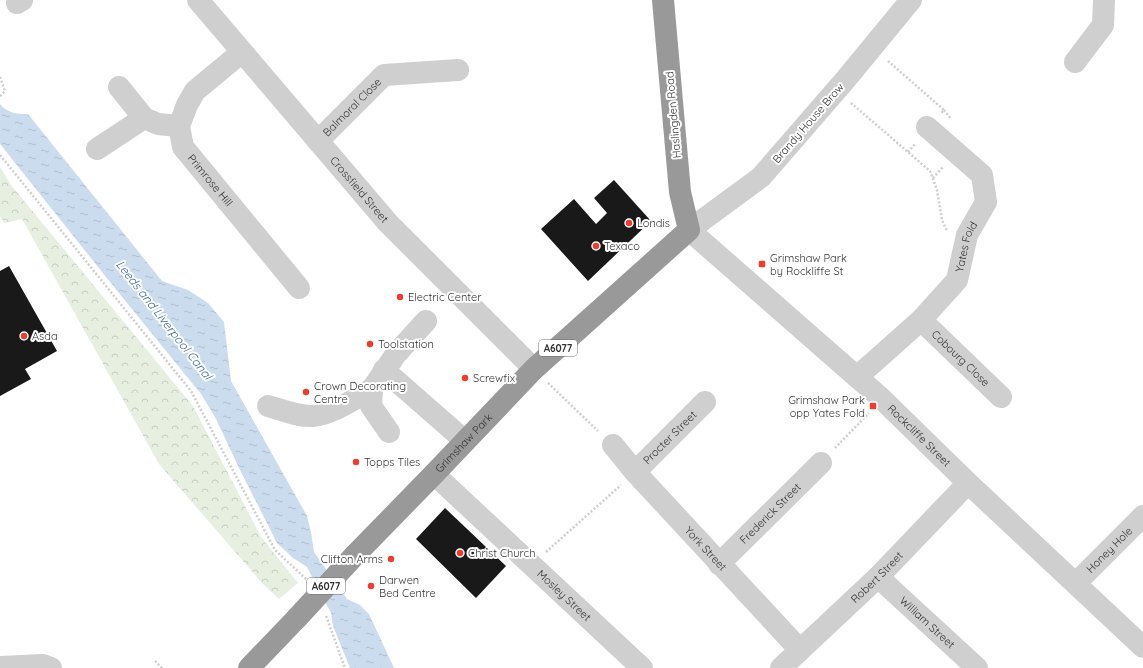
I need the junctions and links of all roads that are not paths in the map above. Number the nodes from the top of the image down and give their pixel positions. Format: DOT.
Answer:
graph roads {
  1 [pos="198,0"];
  2 [pos="663,0"];
  3 [pos="911,0"];
  4 [pos="1104,0"];
  5 [pos="242,52"];
  6 [pos="1075,62"];
  7 [pos="458,70"];
  8 [pos="119,87"];
  9 [pos="144,118"];
  10 [pos="179,126"];
  11 [pos="928,128"];
  12 [pos="318,141"];
  13 [pos="98,149"];
  14 [pos="689,230"];
  15 [pos="299,288"];
  16 [pos="921,320"];
  17 [pos="426,321"];
  18 [pos="534,369"];
  19 [pos="384,370"];
  20 [pos="857,378"];
  21 [pos="372,389"];
  22 [pos="1001,397"];
  23 [pos="705,402"];
  24 [pos="268,406"];
  25 [pos="389,432"];
  26 [pos="465,441"];
  27 [pos="612,445"];
  28 [pos="821,463"];
  29 [pos="635,472"];
  30 [pos="434,474"];
  31 [pos="968,483"];
  32 [pos="1143,516"];
  33 [pos="719,564"];
  34 [pos="878,577"];
  35 [pos="1076,583"];
  36 [pos="1143,647"];
  37 [pos="800,650"];
  38 [pos="0,667"];
  39 [pos="51,668"];
  40 [pos="249,668"];
  41 [pos="642,668"];
  42 [pos="781,668"];
  43 [pos="977,668"];
  1 -- 5 [label="street, Crossfield Street"];
  2 -- 14 [label="highway, Haslingden Road"];
  3 -- 14 [label="street, Brandy House Brow"];
  4 -- 6 [label="street"];
  5 -- 10 [label="street"];
  5 -- 12 [label="street, Crossfield Street"];
  7 -- 12 [label="street, Balmoral Close"];
  8 -- 9 [label="street"];
  9 -- 10 [label="street"];
  9 -- 13 [label="street"];
  10 -- 15 [label="street, Primrose Hill"];
  11 -- 16 [label="street, Yates Fold"];
  12 -- 18 [label="street, Crossfield Street"];
  14 -- 18 [label="highway, Grimshaw Park / A6077"];
  14 -- 20 [label="street, Rockcliffe Street"];
  16 -- 20 [label="street, Yates Fold"];
  16 -- 22 [label="street, Cobourg Close"];
  17 -- 19 [label="street"];
  18 -- 26 [label="highway, Grimshaw Park / A6077"];
  19 -- 21 [label="street"];
  19 -- 26 [label="street"];
  20 -- 31 [label="street, Rockcliffe Street"];
  21 -- 24 [label="street"];
  21 -- 25 [label="street"];
  23 -- 29 [label="street, Procter Street"];
  26 -- 30 [label="highway, Grimshaw Park / A6077"];
  27 -- 29 [label="street, York Street"];
  28 -- 33 [label="street, Frederick Street"];
  29 -- 33 [label="street, York Street"];
  30 -- 40 [label="highway, Grimshaw Park / A6077, bridge"];
  30 -- 41 [label="street, Mosley Street"];
  31 -- 34 [label="street, Robert Street"];
  31 -- 35 [label="street, Rockcliffe Street"];
  32 -- 35 [label="street, Honey Hole"];
  33 -- 37 [label="street, York Street"];
  34 -- 37 [label="street, Robert Street"];
  34 -- 43 [label="street, William Street"];
  35 -- 36 [label="street, Rockcliffe Street"];
  37 -- 42 [label="street, Robert Street"];
  38 -- 39 [label="street"];
}
